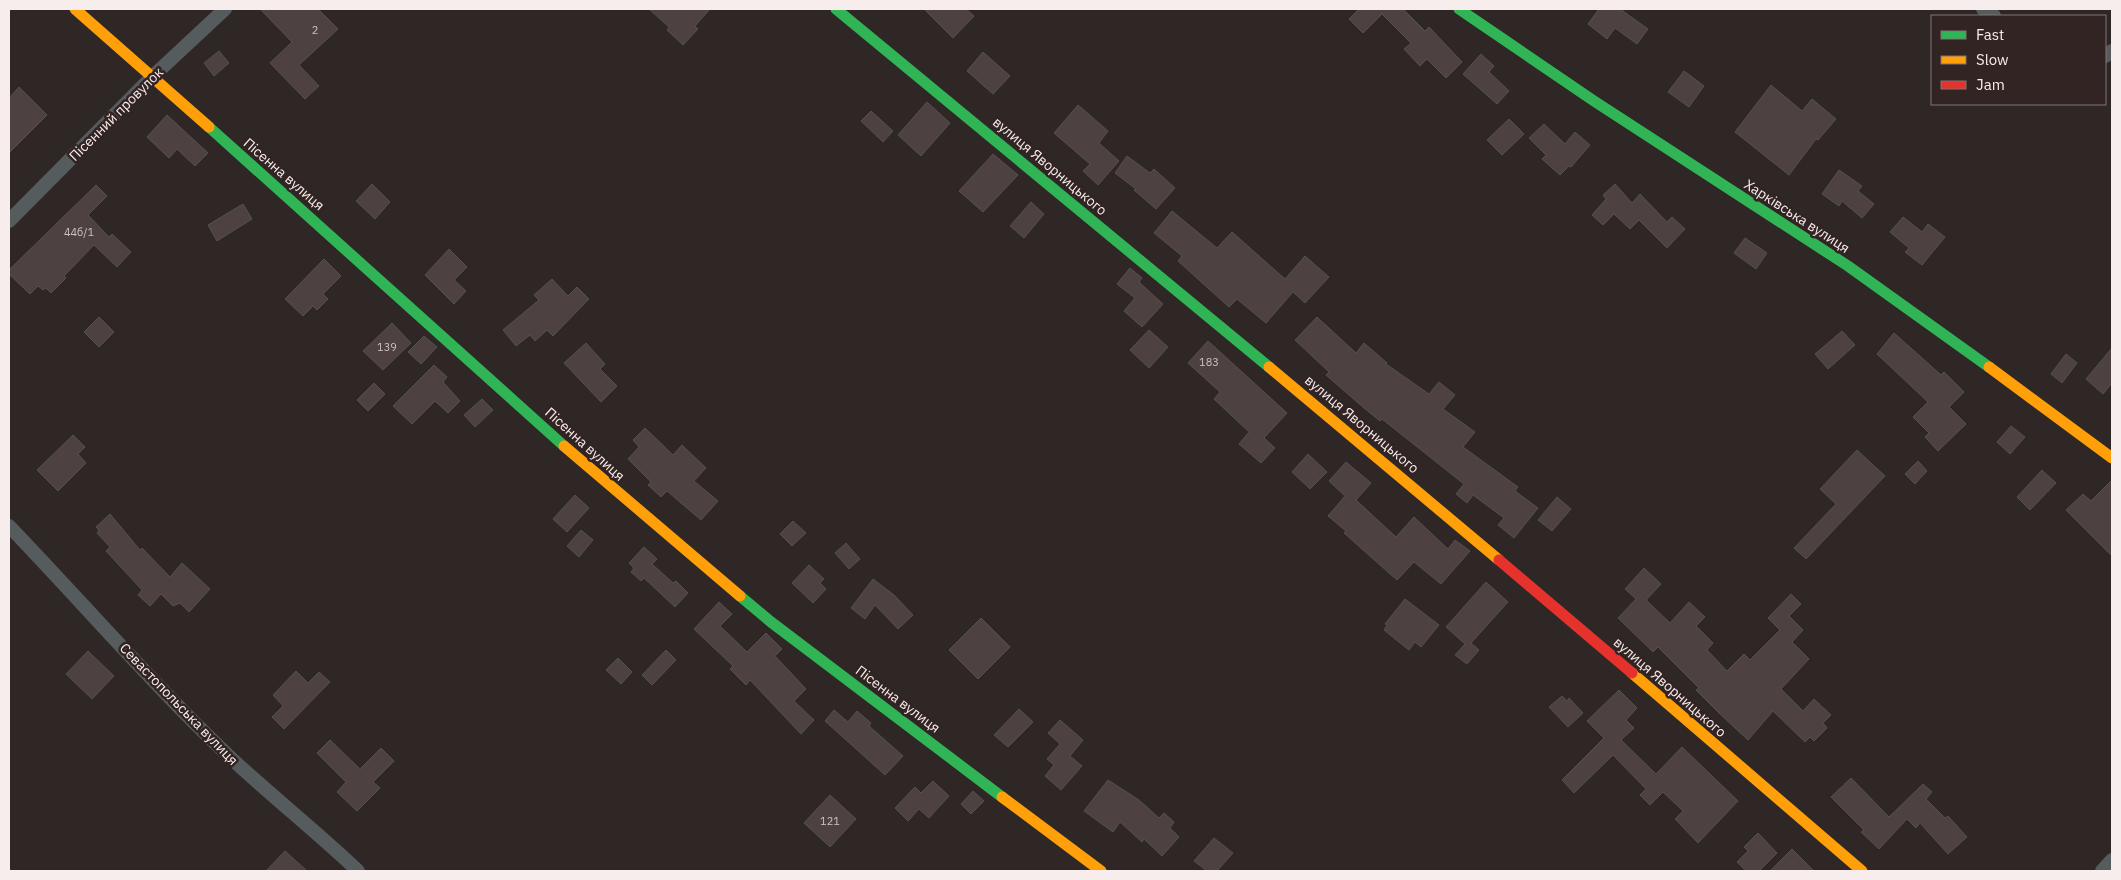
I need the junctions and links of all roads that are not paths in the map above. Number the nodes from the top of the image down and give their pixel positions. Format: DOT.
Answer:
graph roads {
  1 [pos="75,9"];
  2 [pos="225,9"];
  3 [pos="836,9"];
  4 [pos="1459,9"];
  5 [pos="151,78"];
  6 [pos="9,221"];
  7 [pos="2112,458"];
  8 [pos="9,526"];
  9 [pos="2112,860"];
  10 [pos="358,871"];
  11 [pos="1102,871"];
  12 [pos="1862,871"];
  13 [pos="2102,871"];
  1 -- 5 [label="street, Пісенна вулиця"];
  2 -- 5 [label="street, Пісенний провулок"];
  3 -- 12 [label="street, вулиця Яворницького"];
  4 -- 7 [label="street, Харківська вулиця"];
  5 -- 6 [label="street, Пісенний провулок"];
  5 -- 11 [label="street, Пісенна вулиця"];
  8 -- 10 [label="street, Севастопольська вулиця"];
  9 -- 13 [label="street"];
}
